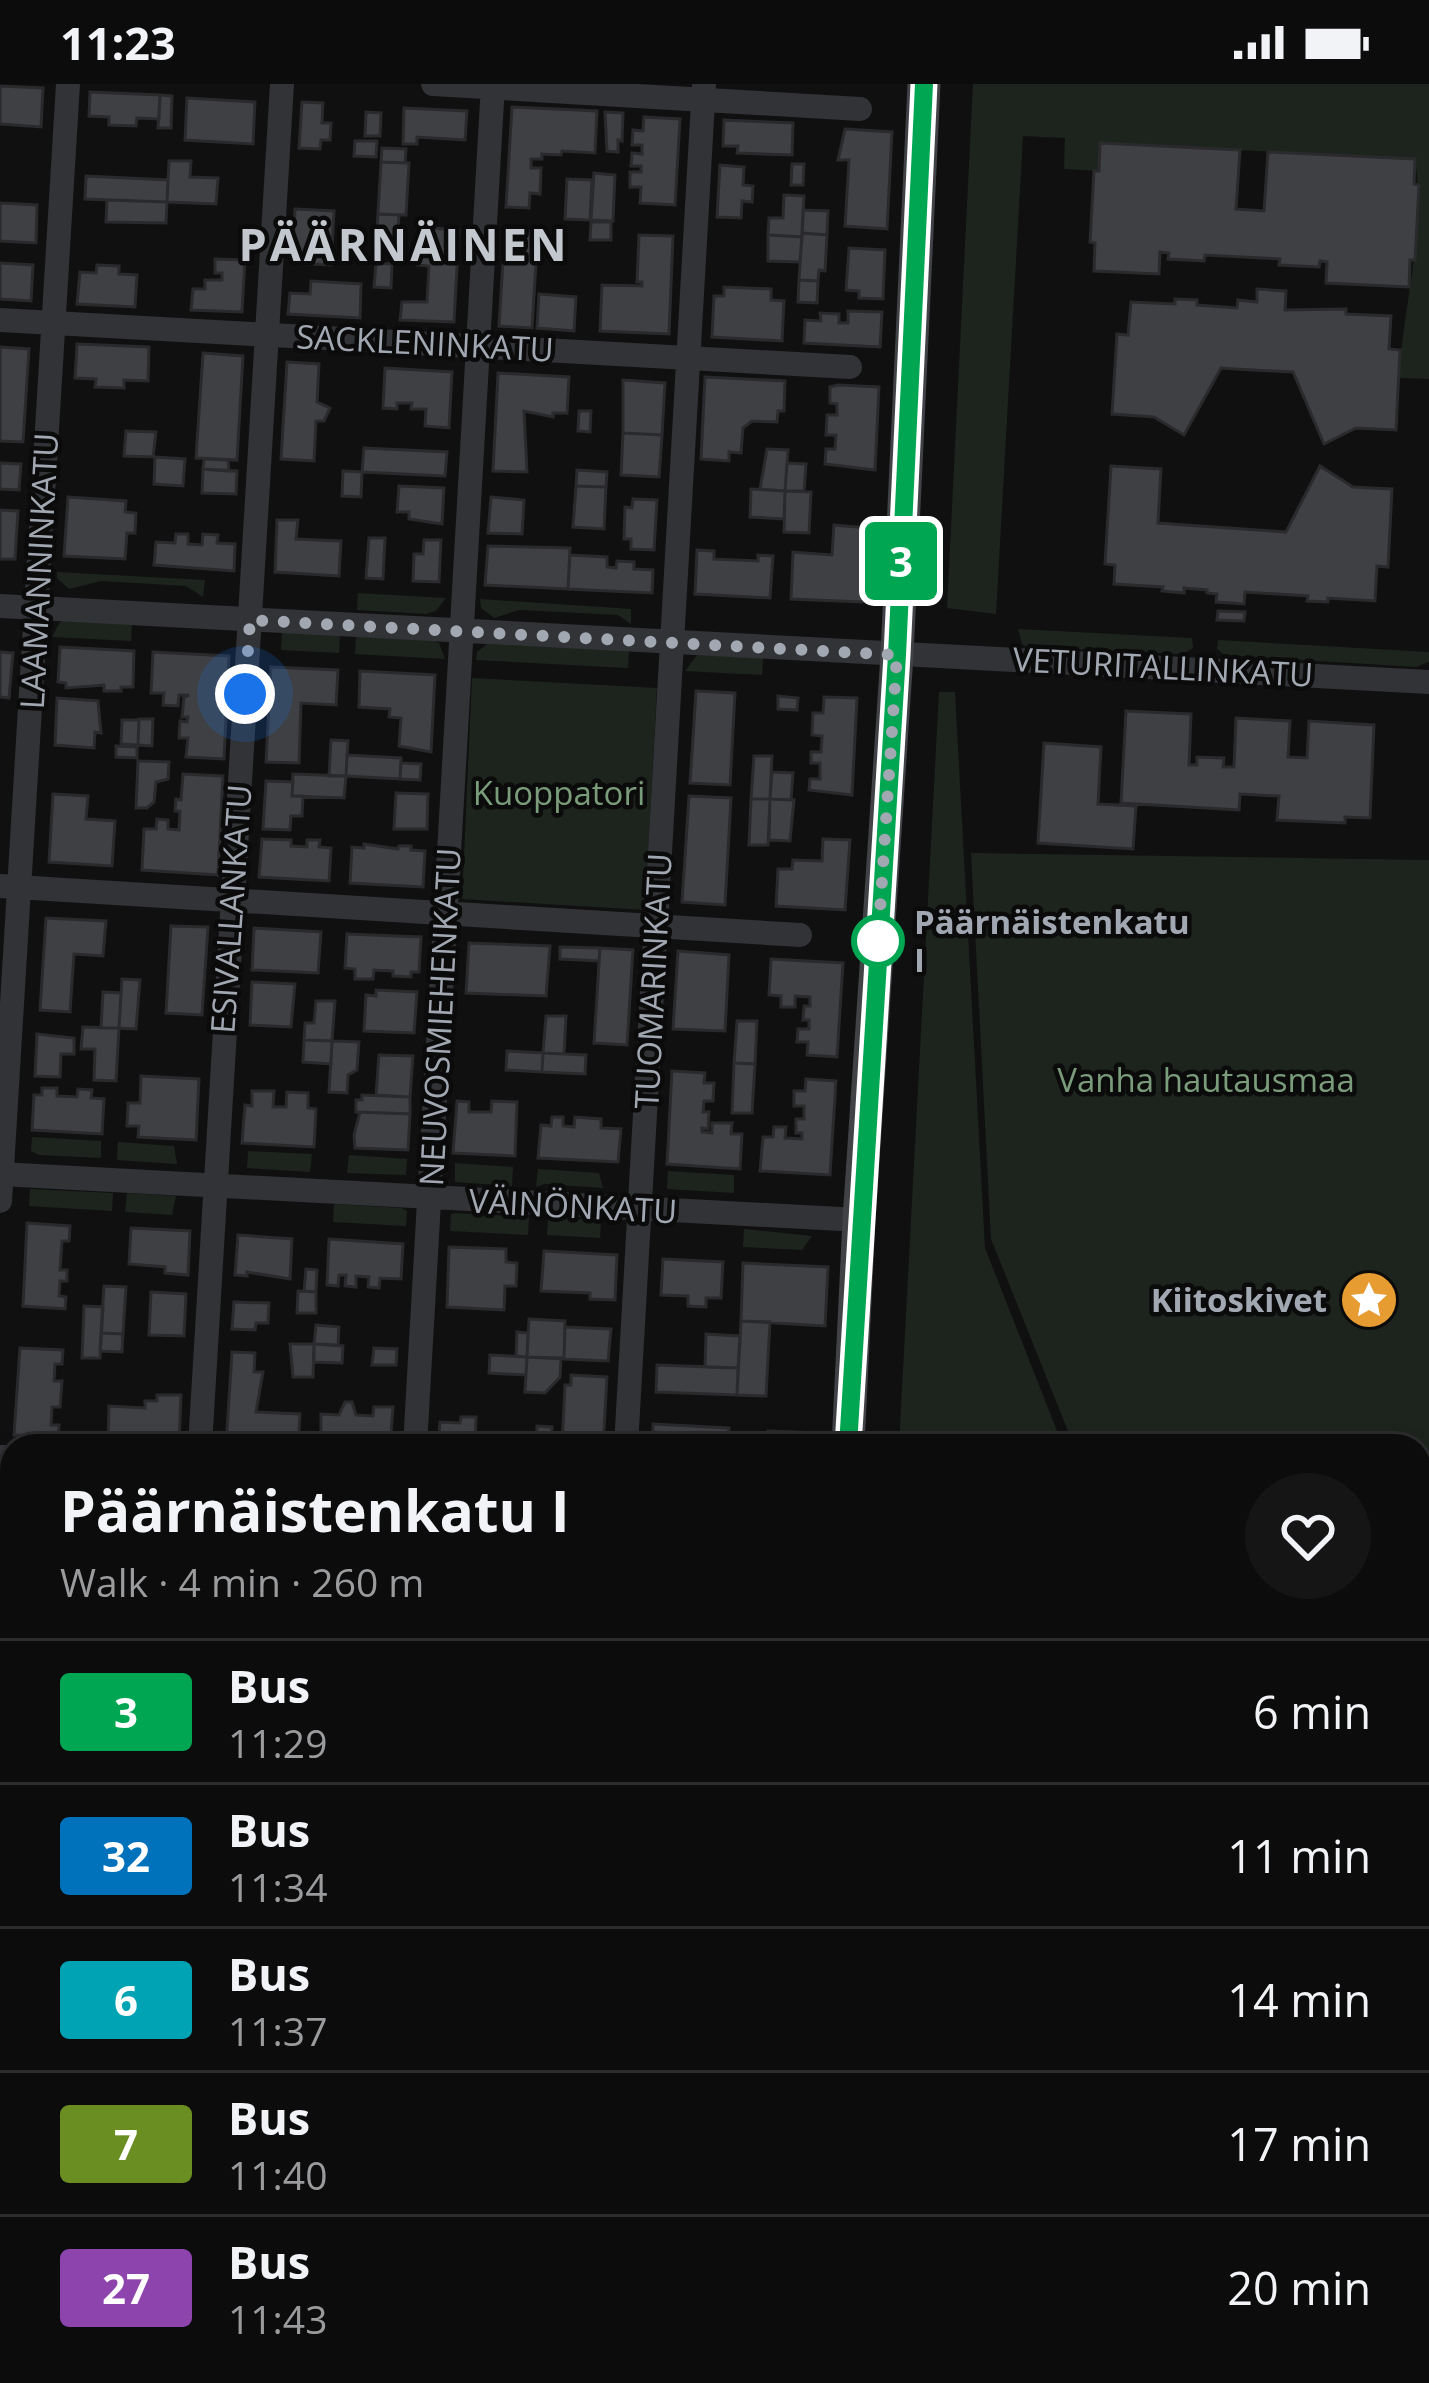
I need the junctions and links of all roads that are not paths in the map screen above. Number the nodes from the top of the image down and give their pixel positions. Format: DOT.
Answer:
graph roads {
  1 [pos="68,84"];
  2 [pos="282,84"];
  3 [pos="433,84"];
  4 [pos="924,84"];
  5 [pos="493,86"];
  6 [pos="703,92"];
  7 [pos="860,109"];
  8 [pos="0,320"];
  9 [pos="54,323"];
  10 [pos="267,335"];
  11 [pos="476,345"];
  12 [pos="688,358"];
  13 [pos="850,367"];
  14 [pos="0,606"];
  15 [pos="37,608"];
  16 [pos="250,620"];
  17 [pos="462,632"];
  18 [pos="672,643"];
  19 [pos="897,655"];
  20 [pos="1429,682"];
  21 [pos="10,887"];
  22 [pos="231,901"];
  23 [pos="446,914"];
  24 [pos="656,926"];
  25 [pos="800,935"];
  26 [pos="1,1174"];
  27 [pos="214,1186"];
  28 [pos="430,1197"];
  29 [pos="0,1201"];
  30 [pos="640,1210"];
  31 [pos="859,1220"];
  32 [pos="201,1434"];
  33 [pos="416,1434"];
  34 [pos="627,1434"];
  35 [pos="849,1434"];
  1 -- 9 [label="street, LAAMANNINKATU"];
  2 -- 10 [label="street, ESIVALLANKATU"];
  3 -- 5 [label="street"];
  4 -- 19 [label="main road"];
  5 -- 6 [label="street"];
  5 -- 11 [label="street, NEUVOSMIEHENKATU"];
  6 -- 7 [label="street"];
  6 -- 12 [label="street, TUOMARINKATU"];
  8 -- 9 [label="street, SACKLENINKATU"];
  9 -- 10 [label="street, SACKLENINKATU"];
  9 -- 15 [label="street, LAAMANNINKATU"];
  10 -- 11 [label="street, SACKLENINKATU"];
  10 -- 16 [label="street, ESIVALLANKATU"];
  11 -- 12 [label="street, SACKLENINKATU"];
  11 -- 17 [label="street, NEUVOSMIEHENKATU"];
  12 -- 13 [label="street, SACKLENINKATU"];
  12 -- 18 [label="street, TUOMARINKATU"];
  14 -- 15 [label="street, VETURITALLINKATU"];
  15 -- 16 [label="street, VETURITALLINKATU"];
  15 -- 21 [label="street, LAAMANNINKATU"];
  16 -- 17 [label="street, VETURITALLINKATU"];
  16 -- 22 [label="street, ESIVALLANKATU"];
  17 -- 18 [label="street, VETURITALLINKATU"];
  17 -- 23 [label="street, NEUVOSMIEHENKATU"];
  18 -- 19 [label="street, VETURITALLINKATU"];
  18 -- 24 [label="street, TUOMARINKATU"];
  19 -- 20 [label="street, VETURITALLINKATU"];
  19 -- 31 [label="main road"];
  21 -- 22 [label="street"];
  21 -- 26 [label="street, LAAMANNINKATU"];
  22 -- 23 [label="street"];
  22 -- 27 [label="street, ESIVALLANKATU"];
  23 -- 24 [label="street"];
  23 -- 28 [label="street, NEUVOSMIEHENKATU"];
  24 -- 25 [label="street"];
  24 -- 30 [label="street, TUOMARINKATU"];
  26 -- 27 [label="street, VÄINÖNKATU"];
  26 -- 29 [label="street, LAAMANNINKATU"];
  27 -- 28 [label="street, VÄINÖNKATU"];
  27 -- 32 [label="street, ESIVALLANKATU"];
  28 -- 30 [label="street, VÄINÖNKATU"];
  28 -- 33 [label="street, NEUVOSMIEHENKATU"];
  30 -- 31 [label="street, VÄINÖNKATU"];
  30 -- 34 [label="street, TUOMARINKATU"];
  31 -- 35 [label="main road"];
}
